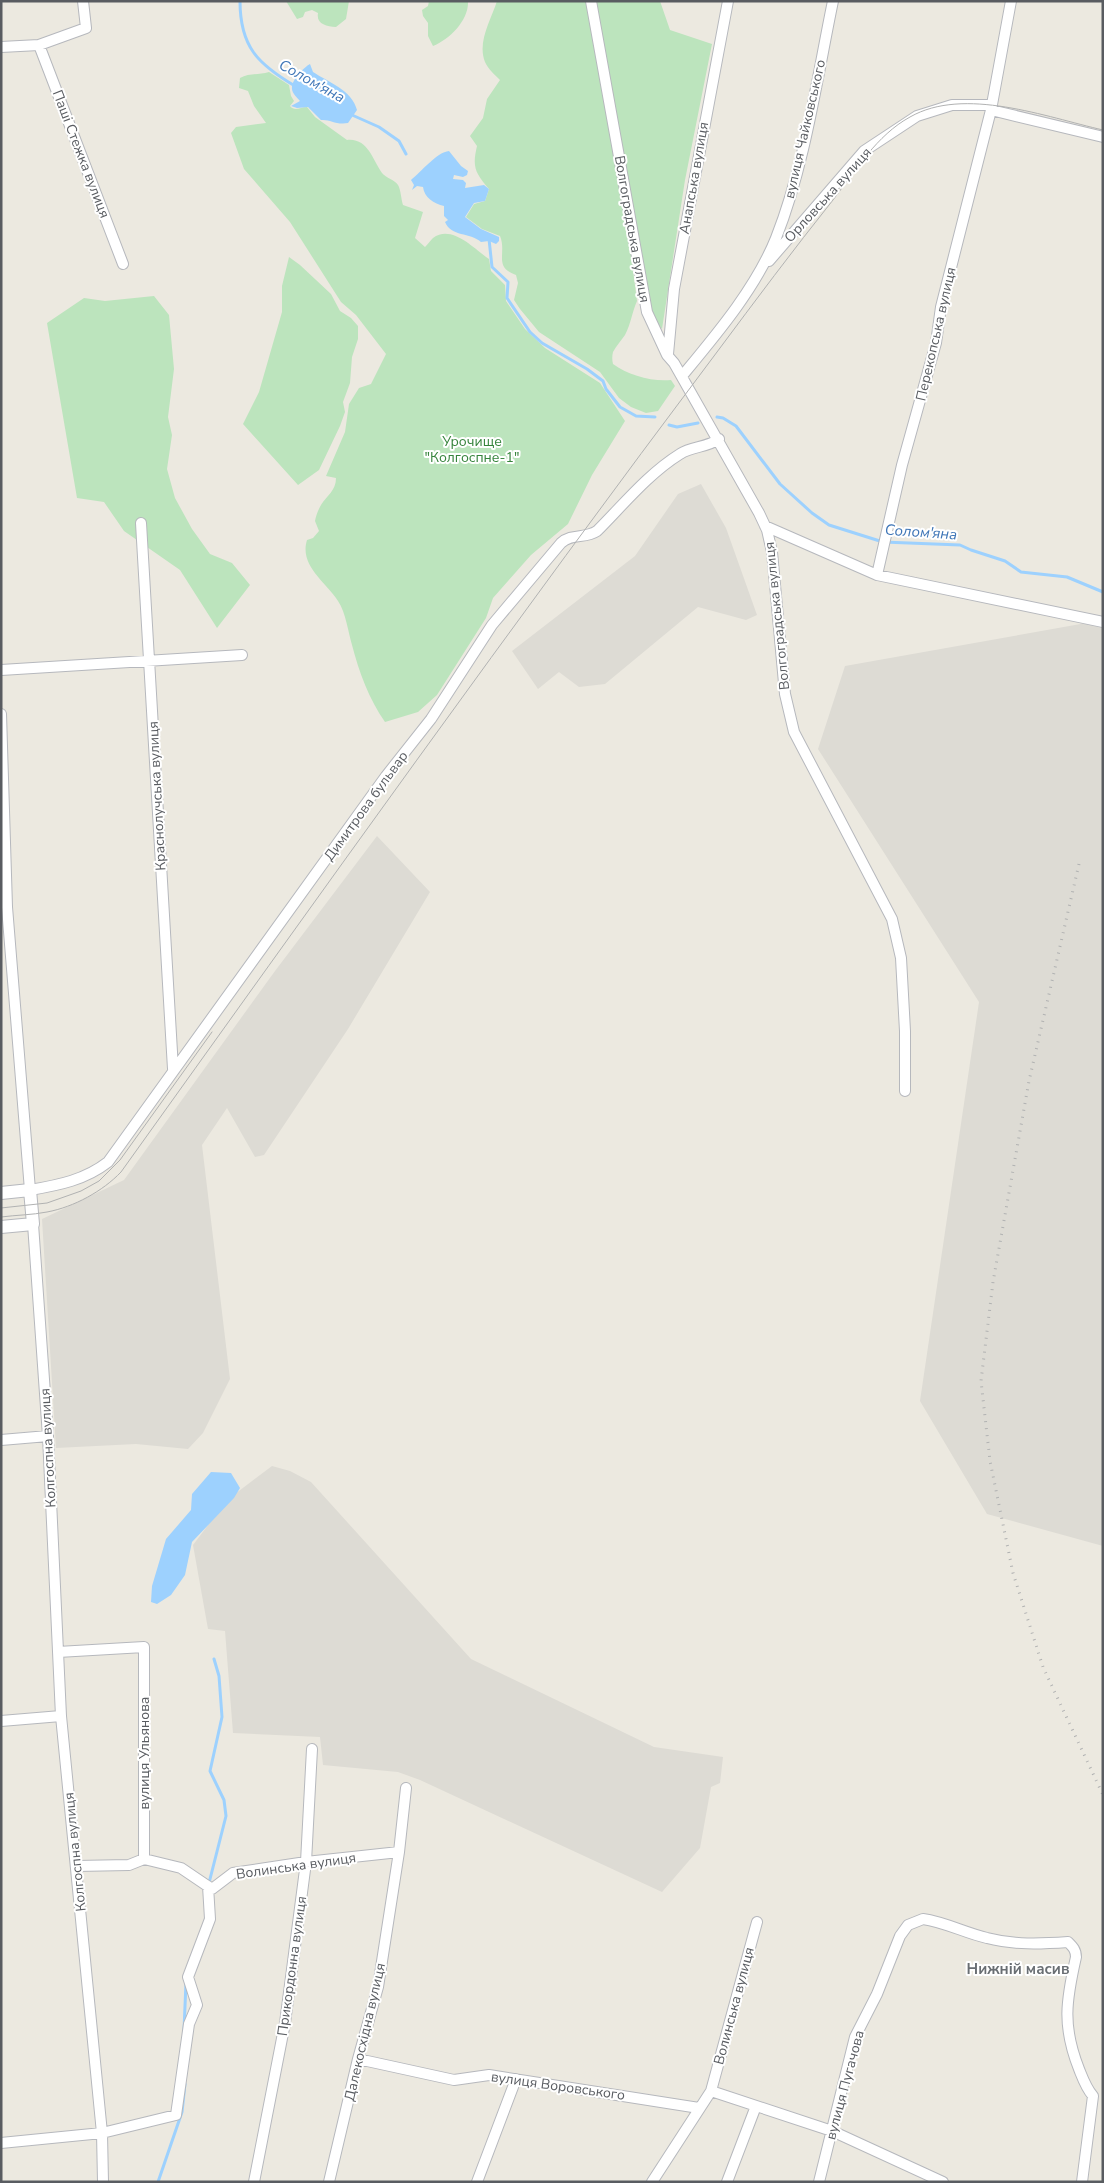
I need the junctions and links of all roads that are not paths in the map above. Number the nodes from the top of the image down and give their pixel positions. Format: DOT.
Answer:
graph roads {
  1 [pos="83,1"];
  2 [pos="591,1"];
  3 [pos="728,1"];
  4 [pos="833,1"];
  5 [pos="1011,1"];
  6 [pos="39,45"];
  7 [pos="1,47"];
  8 [pos="992,108"];
  9 [pos="1103,137"];
  10 [pos="123,264"];
  11 [pos="758,274"];
  12 [pos="667,355"];
  13 [pos="682,376"];
  14 [pos="719,439"];
  15 [pos="141,523"];
  16 [pos="765,526"];
  17 [pos="877,575"];
  18 [pos="1103,622"];
  19 [pos="242,655"];
  20 [pos="150,661"];
  21 [pos="1,670"];
  22 [pos="1,714"];
  23 [pos="4,908"];
  24 [pos="173,1069"];
  25 [pos="905,1090"];
  26 [pos="30,1190"];
  27 [pos="1,1193"];
  28 [pos="33,1224"];
  29 [pos="1,1227"];
  30 [pos="48,1436"];
  31 [pos="1,1440"];
  32 [pos="58,1652"];
  33 [pos="61,1716"];
  34 [pos="1,1721"];
  35 [pos="312,1749"];
  36 [pos="406,1788"];
  37 [pos="399,1852"];
  38 [pos="144,1859"];
  39 [pos="306,1862"];
  40 [pos="76,1866"];
  41 [pos="208,1886"];
  42 [pos="757,1922"];
  43 [pos="358,2059"];
  44 [pos="516,2079"];
  45 [pos="711,2091"];
  46 [pos="756,2106"];
  47 [pos="699,2108"];
  48 [pos="832,2132"];
  49 [pos="102,2133"];
  50 [pos="1,2143"];
  51 [pos="103,2182"];
  52 [pos="254,2182"];
  53 [pos="329,2182"];
  54 [pos="477,2182"];
  55 [pos="652,2182"];
  56 [pos="726,2182"];
  57 [pos="819,2182"];
  58 [pos="943,2182"];
  59 [pos="1082,2182"];
  1 -- 6 [label="street"];
  2 -- 12 [label="street, Волгоградська вулиця"];
  3 -- 12 [label="street, Анапська вулиця"];
  4 -- 11 [label="street, вулиця Чайковського"];
  5 -- 8 [label="street, Перекопська вулиця"];
  6 -- 7 [label="street"];
  6 -- 10 [label="street, Паші Стежка вулиця"];
  8 -- 9 [label="street, Орловська вулиця"];
  8 -- 11 [label="street, Орловська вулиця"];
  8 -- 17 [label="street, Перекопська вулиця"];
  11 -- 13 [label="street, вулиця Чайковського"];
  12 -- 13 [label="street, Волгоградська вулиця"];
  13 -- 14 [label="street, Волгоградська вулиця"];
  14 -- 16 [label="street, Волгоградська вулиця"];
  14 -- 24 [label="street, Димитрова бульвар"];
  15 -- 20 [label="street, Краснолучська вулиця"];
  16 -- 17 [label="street"];
  16 -- 25 [label="street, Волгоградська вулиця"];
  17 -- 18 [label="street"];
  19 -- 20 [label="street"];
  20 -- 21 [label="street"];
  20 -- 24 [label="street, Краснолучська вулиця"];
  22 -- 23 [label="street, Колгоспна вулиця"];
  23 -- 26 [label="street, Колгоспна вулиця"];
  24 -- 26 [label="street, Димитрова бульвар"];
  26 -- 27 [label="street"];
  26 -- 28 [label="street, Колгоспна вулиця"];
  28 -- 29 [label="street"];
  28 -- 30 [label="street, Колгоспна вулиця"];
  30 -- 31 [label="street"];
  30 -- 32 [label="street, Колгоспна вулиця"];
  32 -- 33 [label="street, Колгоспна вулиця"];
  32 -- 38 [label="street, вулиця Ульянова"];
  33 -- 34 [label="street"];
  33 -- 40 [label="street, Колгоспна вулиця"];
  35 -- 39 [label="street, Прикордонна вулиця"];
  36 -- 37 [label="street, Далекосхідна вулиця"];
  37 -- 39 [label="street, Волинська вулиця"];
  37 -- 43 [label="street, Далекосхідна вулиця"];
  38 -- 40 [label="street"];
  38 -- 41 [label="street"];
  39 -- 41 [label="street, Волинська вулиця"];
  39 -- 52 [label="street, Прикордонна вулиця"];
  40 -- 49 [label="street, Колгоспна вулиця"];
  41 -- 49 [label="street"];
  42 -- 45 [label="street, Волинська вулиця"];
  43 -- 44 [label="street, вулиця Воровського"];
  43 -- 53 [label="street, Далекосхідна вулиця"];
  44 -- 47 [label="street, вулиця Воровського"];
  44 -- 54 [label="street"];
  45 -- 46 [label="street"];
  45 -- 47 [label="street, Волинська вулиця"];
  46 -- 48 [label="street"];
  46 -- 56 [label="street"];
  47 -- 55 [label="street, Волинська вулиця"];
  48 -- 57 [label="street, вулиця Пугачова"];
  48 -- 58 [label="street"];
  48 -- 59 [label="street, вулиця Пугачова"];
  49 -- 50 [label="street"];
  49 -- 51 [label="street, Колгоспна вулиця"];
}
